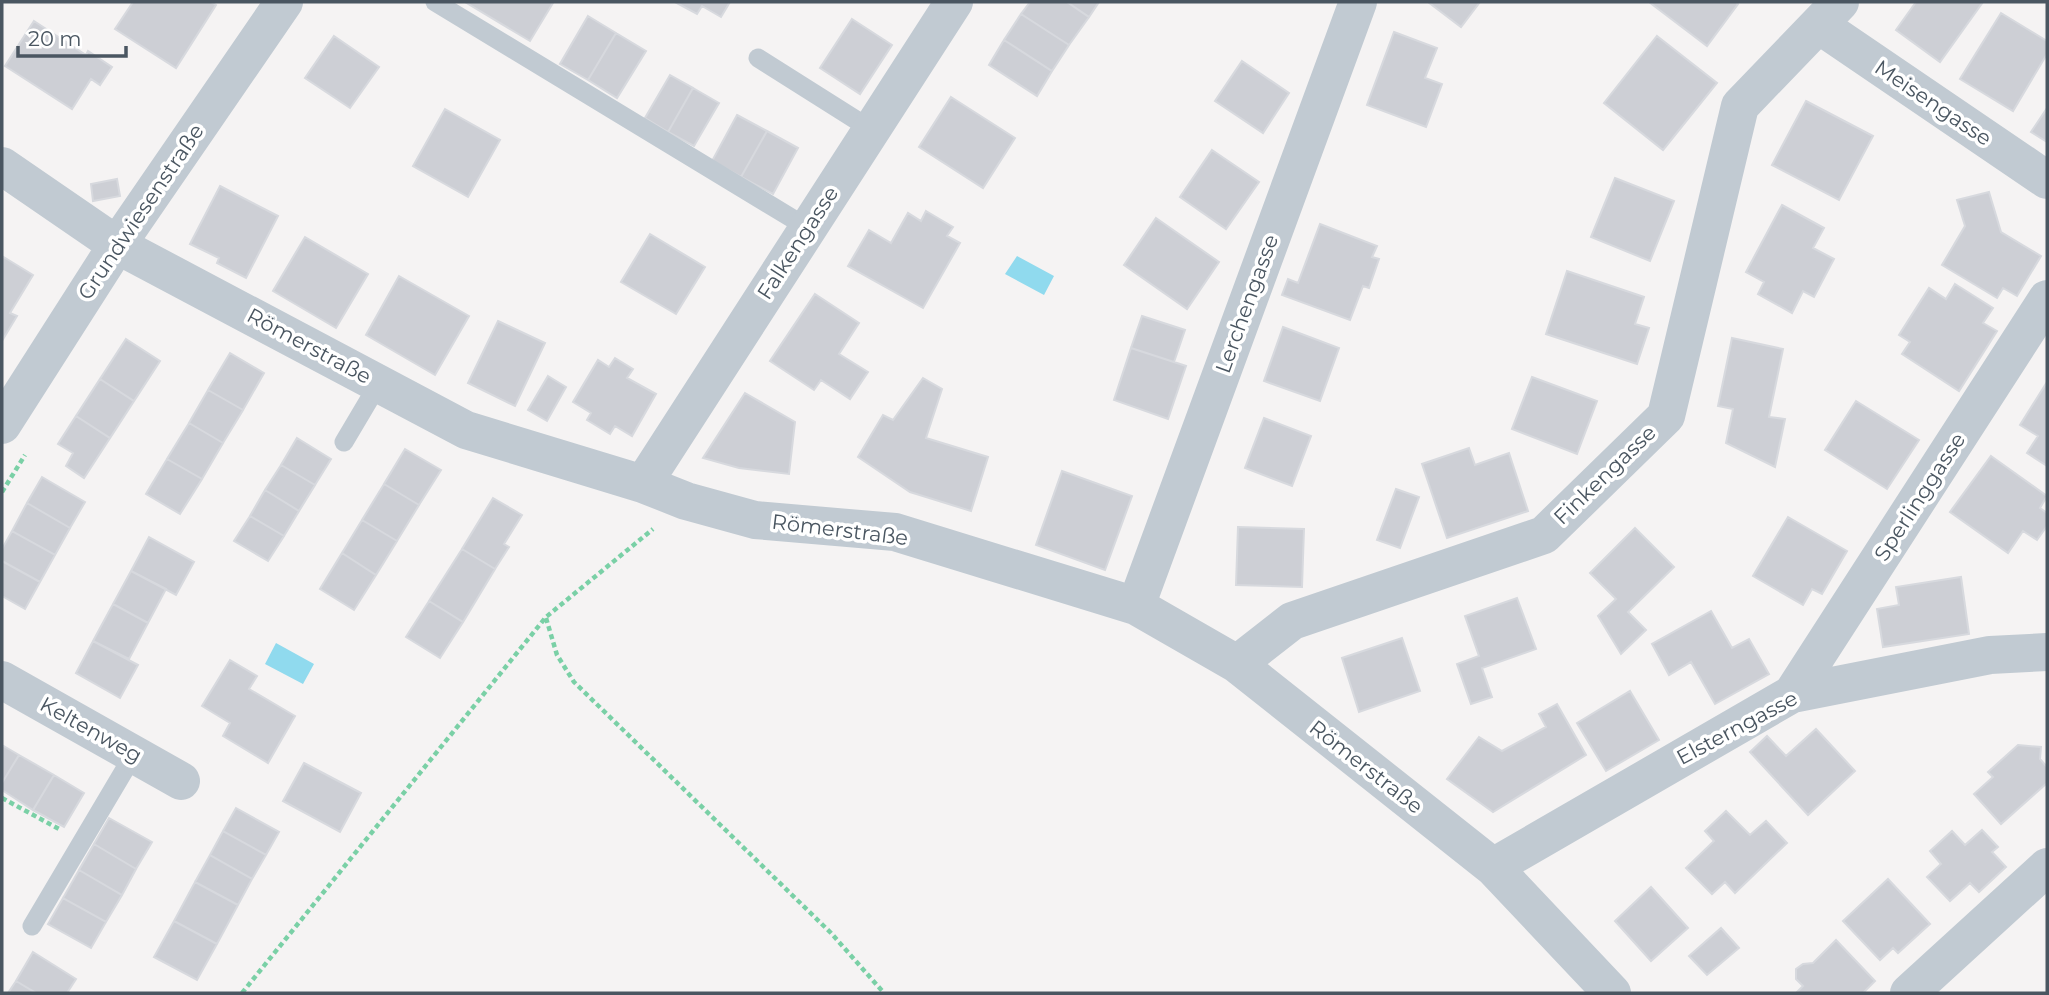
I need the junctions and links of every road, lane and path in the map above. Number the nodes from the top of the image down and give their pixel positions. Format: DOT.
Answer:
graph roads {
  1 [pos="284,2"];
  2 [pos="435,2"];
  3 [pos="954,2"];
  4 [pos="1358,2"];
  5 [pos="1830,14"];
  6 [pos="758,58"];
  7 [pos="872,130"];
  8 [pos="2,166"];
  9 [pos="2047,180"];
  10 [pos="808,228"];
  11 [pos="117,245"];
  12 [pos="2047,299"];
  13 [pos="379,383"];
  14 [pos="2,425"];
  15 [pos="344,443"];
  16 [pos="643,484"];
  17 [pos="686,501"];
  18 [pos="1136,606"];
  19 [pos="546,617"];
  20 [pos="2047,652"];
  21 [pos="1237,664"];
  22 [pos="2,680"];
  23 [pos="1792,694"];
  24 [pos="134,754"];
  25 [pos="181,781"];
  26 [pos="2,798"];
  27 [pos="82,842"];
  28 [pos="1493,867"];
  29 [pos="2047,867"];
  30 [pos="32,926"];
  31 [pos="242,993"];
  32 [pos="884,993"];
  33 [pos="1612,993"];
  34 [pos="1909,993"];
  1 -- 11 [label="street, Grundwiesenstraße"];
  2 -- 10 [label="lane"];
  3 -- 7 [label="street, Falkengasse"];
  4 -- 18 [label="street, Lerchengasse"];
  5 -- 9 [label="street, Meisengasse"];
  5 -- 21 [label="street, Finkengasse"];
  6 -- 7 [label="lane"];
  7 -- 10 [label="street, Falkengasse"];
  8 -- 11 [label="street, Römerstraße"];
  10 -- 16 [label="street, Falkengasse"];
  11 -- 13 [label="street, Römerstraße"];
  11 -- 14 [label="street, Grundwiesenstraße"];
  12 -- 23 [label="street, Sperlinggasse"];
  13 -- 15 [label="lane"];
  13 -- 16 [label="street, Römerstraße"];
  16 -- 17 [label="street, Römerstraße"];
  17 -- 18 [label="street, Römerstraße"];
  17 -- 19 [label="path"];
  18 -- 21 [label="street, Römerstraße"];
  19 -- 31 [label="path"];
  19 -- 32 [label="path"];
  20 -- 23 [label="street, Elsterngasse"];
  21 -- 28 [label="street, Römerstraße"];
  22 -- 24 [label="street, Keltenweg"];
  23 -- 28 [label="street, Elsterngasse"];
  24 -- 25 [label="street, Keltenweg"];
  24 -- 27 [label="lane"];
  26 -- 27 [label="path"];
  27 -- 30 [label="lane"];
  28 -- 33 [label="street, Römerstraße"];
  29 -- 34 [label="street"];
}
